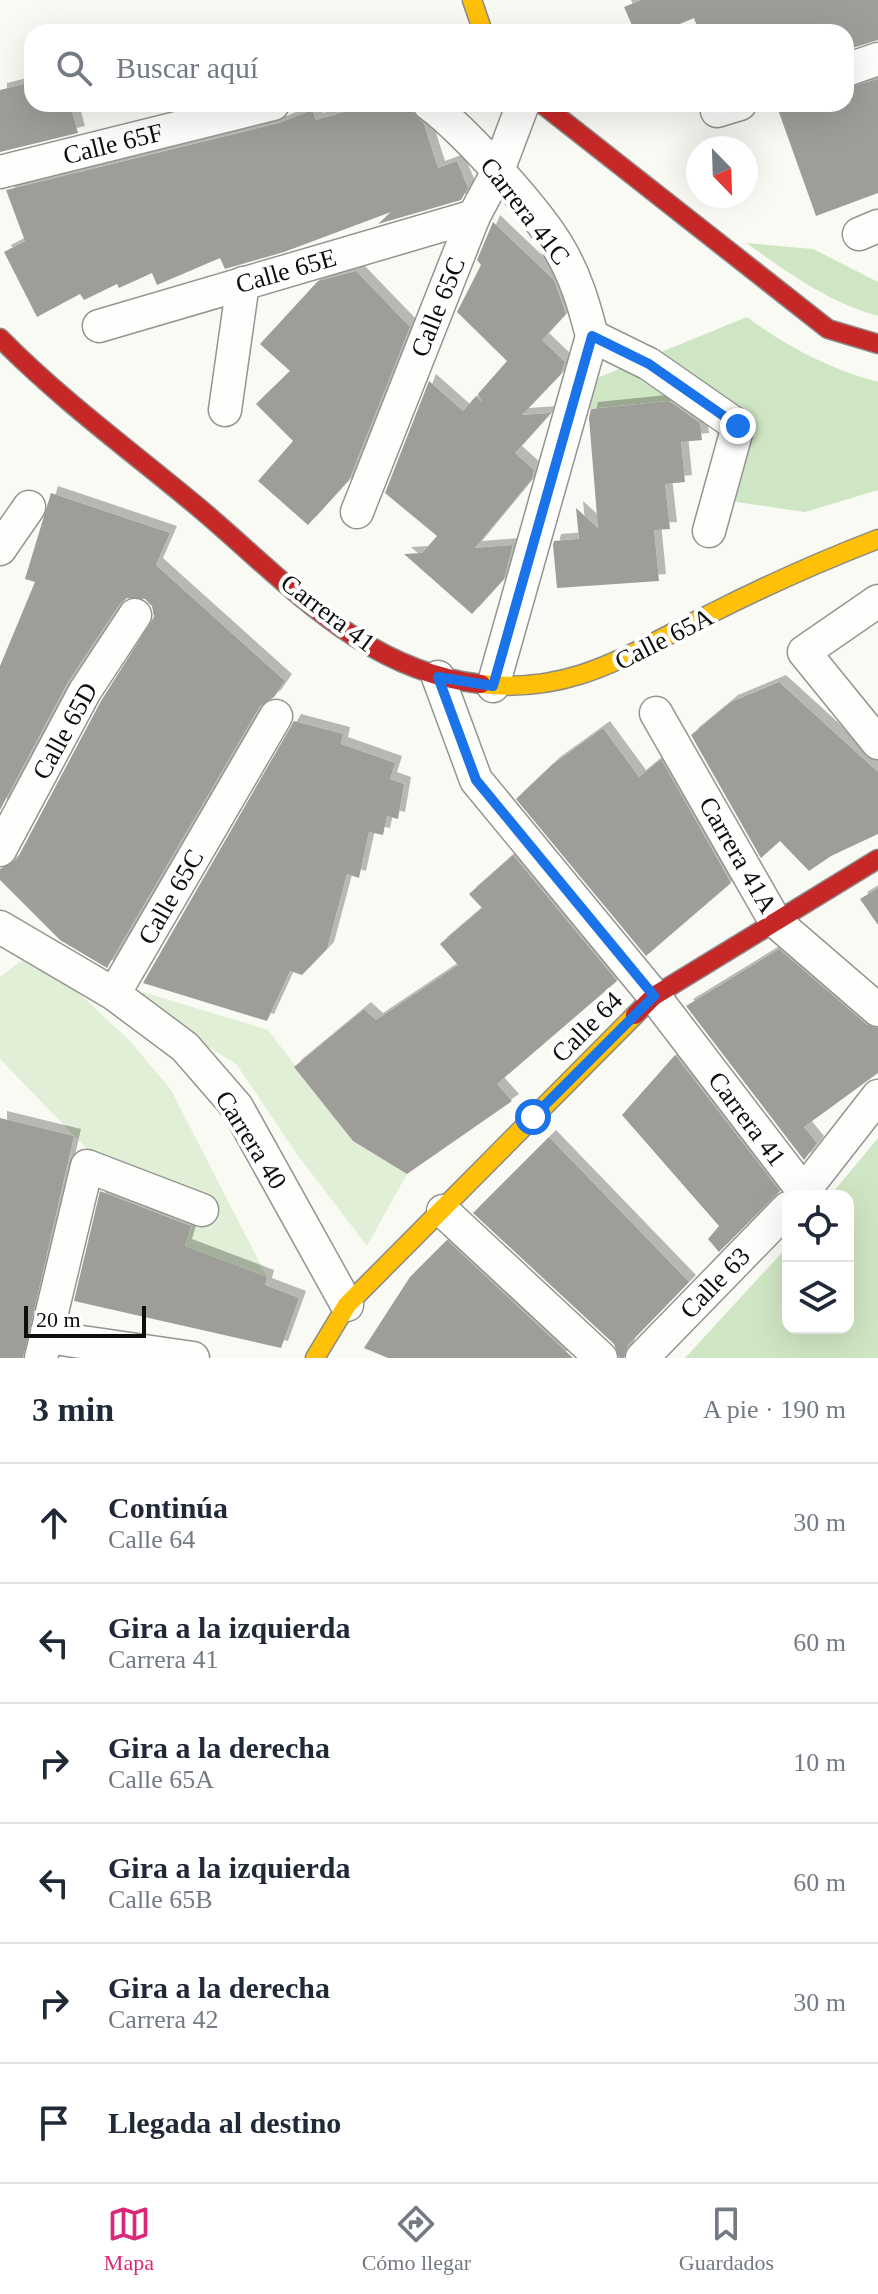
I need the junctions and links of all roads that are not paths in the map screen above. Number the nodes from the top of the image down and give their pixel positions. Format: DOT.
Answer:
graph roads {
  1 [pos="472,0"];
  2 [pos="480,24"];
  3 [pos="878,59"];
  4 [pos="854,67"];
  5 [pos="241,112"];
  6 [pos="438,112"];
  7 [pos="520,112"];
  8 [pos="552,112"];
  9 [pos="0,172"];
  10 [pos="497,173"];
  11 [pos="474,216"];
  12 [pos="243,283"];
  13 [pos="99,326"];
  14 [pos="592,336"];
  15 [pos="0,338"];
  16 [pos="878,344"];
  17 [pos="225,410"];
  18 [pos="29,507"];
  19 [pos="357,512"];
  20 [pos="709,531"];
  21 [pos="878,539"];
  22 [pos="0,549"];
  23 [pos="844,554"];
  24 [pos="878,557"];
  25 [pos="878,601"];
  26 [pos="135,615"];
  27 [pos="438,677"];
  28 [pos="493,686"];
  29 [pos="656,713"];
  30 [pos="276,716"];
  31 [pos="878,743"];
  32 [pos="0,850"];
  33 [pos="878,859"];
  34 [pos="775,921"];
  35 [pos="0,927"];
  36 [pos="114,994"];
  37 [pos="654,996"];
  38 [pos="878,1010"];
  39 [pos="878,1096"];
  40 [pos="791,1190"];
  41 [pos="804,1190"];
  42 [pos="202,1210"];
  43 [pos="443,1211"];
  44 [pos="782,1214"];
  45 [pos="347,1305"];
  46 [pos="44,1347"];
  47 [pos="193,1358"];
  48 [pos="315,1358"];
  49 [pos="601,1358"];
  50 [pos="642,1358"];
  1 -- 2 [label="street"];
  3 -- 4 [label="street"];
  5 -- 9 [label="street, Calle 65F"];
  6 -- 10 [label="street, Carrera 41C"];
  7 -- 10 [label="street, Calle 65C"];
  8 -- 16 [label="street"];
  10 -- 11 [label="street, Calle 65C"];
  10 -- 14 [label="street, Carrera 41C"];
  11 -- 12 [label="street, Calle 65E"];
  11 -- 19 [label="street, Calle 65C"];
  12 -- 13 [label="street, Calle 65E"];
  12 -- 17 [label="street"];
  14 -- 20 [label="street"];
  14 -- 28 [label="street"];
  15 -- 27 [label="street, Carrera 41"];
  18 -- 22 [label="street"];
  21 -- 23 [label="street, Calle 65A"];
  23 -- 24 [label="street"];
  23 -- 28 [label="street, Calle 65A"];
  25 -- 31 [label="street"];
  26 -- 32 [label="street, Calle 65D"];
  27 -- 28 [label="street, Calle 65A"];
  27 -- 37 [label="street, Carrera 41"];
  29 -- 34 [label="street, Carrera 41A"];
  30 -- 36 [label="street, Calle 65C"];
  33 -- 34 [label="street, Calle 64"];
  34 -- 37 [label="street, Calle 64"];
  34 -- 38 [label="street, Carrera 41A"];
  35 -- 36 [label="street, Carrera 40"];
  36 -- 45 [label="street, Carrera 40"];
  37 -- 40 [label="street, Carrera 41"];
  37 -- 43 [label="street, Calle 64"];
  39 -- 41 [label="street, Calle 63"];
  42 -- 46 [label="street"];
  43 -- 45 [label="street, Calle 64"];
  43 -- 49 [label="street"];
  44 -- 50 [label="street, Calle 63"];
  45 -- 48 [label="street, Calle 64"];
  46 -- 47 [label="street"];
}
